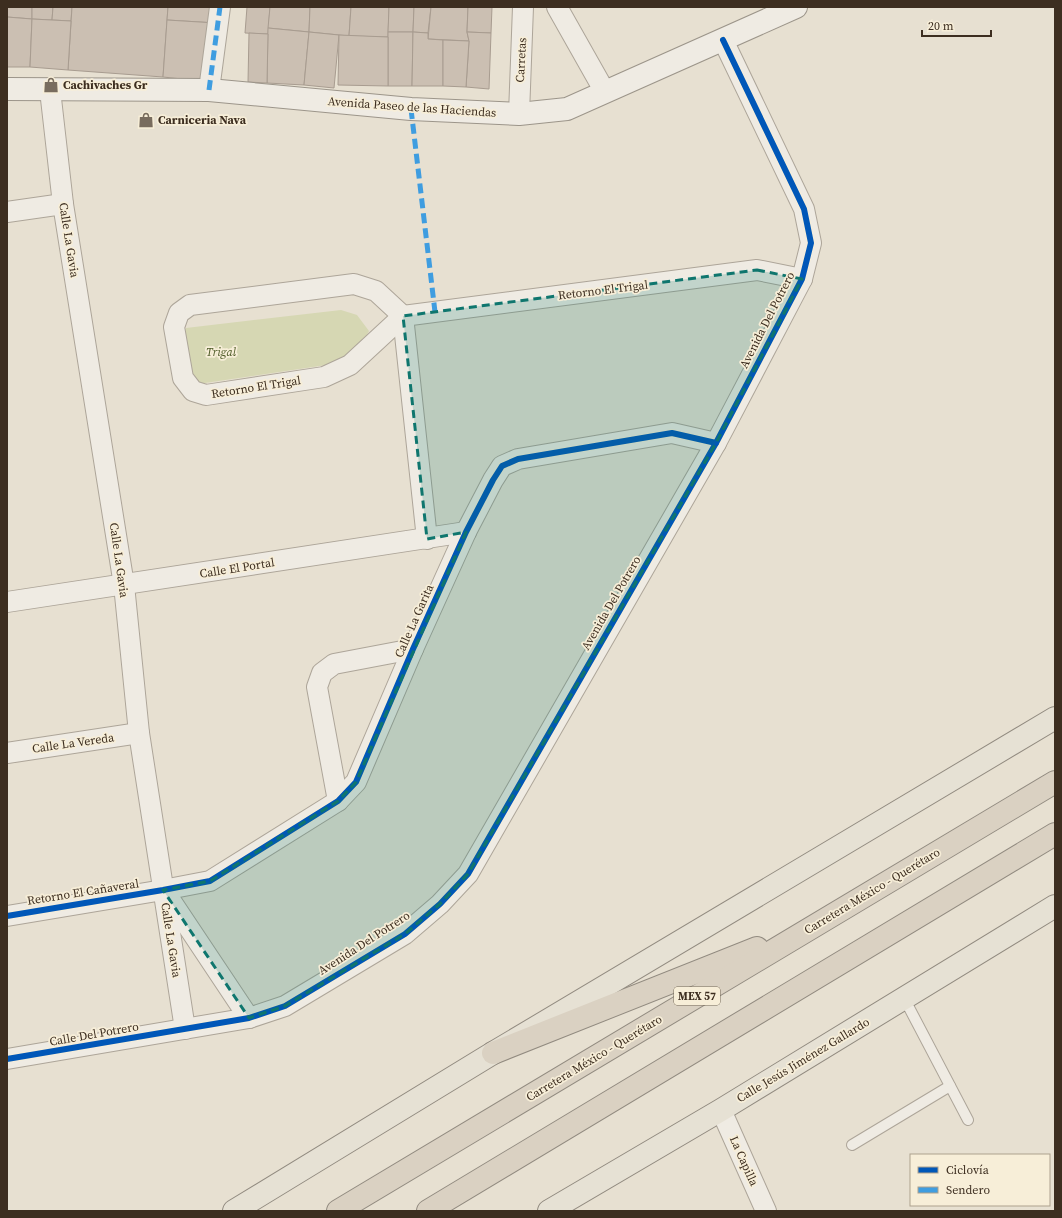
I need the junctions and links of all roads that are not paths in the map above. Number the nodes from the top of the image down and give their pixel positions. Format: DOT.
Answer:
graph roads {
  1 [pos="220,7"];
  2 [pos="524,7"];
  3 [pos="557,7"];
  4 [pos="796,7"];
  5 [pos="723,40"];
  6 [pos="7,89"];
  7 [pos="50,90"];
  8 [pos="209,90"];
  9 [pos="605,92"];
  10 [pos="519,114"];
  11 [pos="63,204"];
  12 [pos="7,212"];
  13 [pos="802,279"];
  14 [pos="403,316"];
  15 [pos="716,443"];
  16 [pos="466,532"];
  17 [pos="427,538"];
  18 [pos="124,585"];
  19 [pos="7,602"];
  20 [pos="413,649"];
  21 [pos="1055,718"];
  22 [pos="139,733"];
  23 [pos="7,753"];
  24 [pos="1055,782"];
  25 [pos="338,800"];
  26 [pos="1055,834"];
  27 [pos="163,890"];
  28 [pos="1055,906"];
  29 [pos="7,916"];
  30 [pos="819,923"];
  31 [pos="904,998"];
  32 [pos="249,1018"];
  33 [pos="185,1029"];
  34 [pos="493,1053"];
  35 [pos="7,1060"];
  36 [pos="950,1086"];
  37 [pos="721,1110"];
  38 [pos="968,1120"];
  39 [pos="852,1145"];
  40 [pos="234,1211"];
  41 [pos="338,1211"];
  42 [pos="428,1211"];
  43 [pos="549,1211"];
  44 [pos="766,1211"];
  1 -- 8 [label="street"];
  2 -- 10 [label="street, Carretas"];
  3 -- 9 [label="street"];
  4 -- 5 [label="street, Avenida Paseo de las Haciendas"];
  5 -- 9 [label="street, Avenida Paseo de las Haciendas"];
  5 -- 13 [label="street, Avenida Del Potrero"];
  6 -- 7 [label="street, Avenida Paseo de las Haciendas"];
  7 -- 8 [label="street, Avenida Paseo de las Haciendas"];
  7 -- 11 [label="street, Calle La Gavia"];
  8 -- 10 [label="street, Avenida Paseo de las Haciendas"];
  9 -- 10 [label="street, Avenida Paseo de las Haciendas"];
  11 -- 12 [label="street"];
  11 -- 18 [label="street, Calle La Gavia"];
  13 -- 14 [label="street, Retorno El Trigal"];
  13 -- 15 [label="street, Avenida Del Potrero"];
  14 -- 14 [label="street, Retorno El Trigal"];
  14 -- 17 [label="street"];
  15 -- 16 [label="street, Calle La Garita"];
  15 -- 32 [label="street, Avenida Del Potrero"];
  16 -- 17 [label="street, Calle El Portal"];
  16 -- 20 [label="street, Calle La Garita"];
  17 -- 18 [label="street, Calle El Portal"];
  18 -- 19 [label="street, Calle El Portal"];
  18 -- 22 [label="street, Calle La Gavia"];
  20 -- 25 [label="street, Calle La Garita"];
  20 -- 25 [label="street"];
  21 -- 34 [label="main road"];
  22 -- 23 [label="street, Calle La Vereda"];
  22 -- 27 [label="street, Calle La Gavia"];
  24 -- 30 [label="highway, Carretera México - Querétaro / MEX 57"];
  25 -- 27 [label="street, Calle La Garita"];
  26 -- 42 [label="highway"];
  27 -- 29 [label="street, Retorno El Cañaveral"];
  27 -- 32 [label="street"];
  27 -- 33 [label="street, Calle La Gavia"];
  28 -- 31 [label="main road, Calle Jesús Jiménez Gallardo"];
  30 -- 34 [label="highway"];
  30 -- 41 [label="highway, Carretera México - Querétaro / MEX 57"];
  31 -- 36 [label="lane"];
  31 -- 37 [label="main road, Calle Jesús Jiménez Gallardo"];
  32 -- 33 [label="street, Avenida Del Potrero"];
  33 -- 35 [label="street, Calle Del Potrero"];
  34 -- 40 [label="main road"];
  36 -- 38 [label="lane"];
  36 -- 39 [label="lane"];
  37 -- 43 [label="main road, Calle Jesús Jiménez Gallardo"];
  37 -- 44 [label="street, La Capilla"];
}
